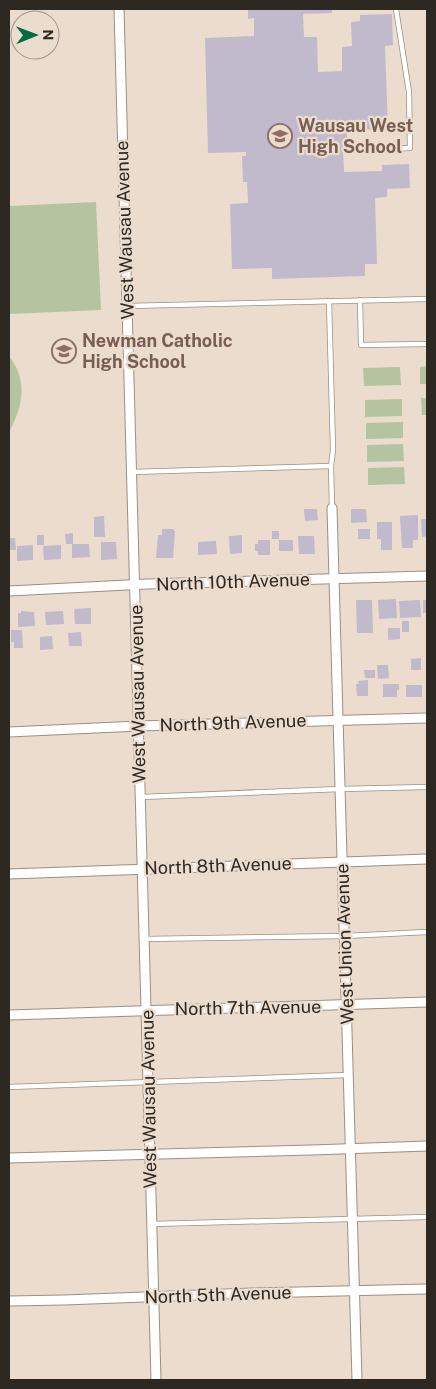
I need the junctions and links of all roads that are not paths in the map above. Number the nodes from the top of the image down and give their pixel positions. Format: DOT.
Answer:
graph roads {
  1 [pos="119,9"];
  2 [pos="396,9"];
  3 [pos="361,150"];
  4 [pos="427,299"];
  5 [pos="360,300"];
  6 [pos="329,301"];
  7 [pos="127,306"];
  8 [pos="427,344"];
  9 [pos="331,466"];
  10 [pos="132,472"];
  11 [pos="332,508"];
  12 [pos="427,576"];
  13 [pos="334,579"];
  14 [pos="135,585"];
  15 [pos="9,591"];
  16 [pos="427,718"];
  17 [pos="338,720"];
  18 [pos="139,726"];
  19 [pos="9,732"];
  20 [pos="427,787"];
  21 [pos="340,788"];
  22 [pos="141,797"];
  23 [pos="427,859"];
  24 [pos="342,862"];
  25 [pos="142,869"];
  26 [pos="9,874"];
  27 [pos="427,932"];
  28 [pos="344,936"];
  29 [pos="144,939"];
  30 [pos="427,1002"];
  31 [pos="346,1005"];
  32 [pos="146,1010"];
  33 [pos="9,1015"];
  34 [pos="348,1075"];
  35 [pos="148,1082"];
  36 [pos="9,1087"];
  37 [pos="427,1146"];
  38 [pos="351,1148"];
  39 [pos="150,1154"];
  40 [pos="9,1158"];
  41 [pos="427,1217"];
  42 [pos="352,1219"];
  43 [pos="152,1224"];
  44 [pos="427,1289"];
  45 [pos="355,1291"];
  46 [pos="154,1297"];
  47 [pos="9,1301"];
  48 [pos="156,1380"];
  49 [pos="357,1380"];
  1 -- 7 [label="street, West Wausau Avenue"];
  2 -- 3 [label="lane"];
  4 -- 5 [label="lane"];
  5 -- 6 [label="lane"];
  5 -- 8 [label="lane"];
  6 -- 7 [label="lane"];
  6 -- 9 [label="lane"];
  7 -- 10 [label="street, West Wausau Avenue"];
  9 -- 10 [label="lane"];
  9 -- 11 [label="lane"];
  10 -- 14 [label="street, West Wausau Avenue"];
  11 -- 13 [label="street, West Union Avenue"];
  12 -- 13 [label="street, North 10th Avenue"];
  13 -- 14 [label="street, North 10th Avenue"];
  13 -- 17 [label="street, West Union Avenue"];
  14 -- 15 [label="street, North 10th Avenue"];
  14 -- 18 [label="street, West Wausau Avenue"];
  16 -- 17 [label="street, North 9th Avenue"];
  17 -- 18 [label="street, North 9th Avenue"];
  17 -- 21 [label="street, West Union Avenue"];
  18 -- 19 [label="street, North 9th Avenue"];
  18 -- 22 [label="street, West Wausau Avenue"];
  20 -- 21 [label="lane"];
  21 -- 22 [label="lane"];
  21 -- 24 [label="street, West Union Avenue"];
  22 -- 25 [label="street, West Wausau Avenue"];
  23 -- 24 [label="street, North 8th Avenue"];
  24 -- 25 [label="street, North 8th Avenue"];
  24 -- 28 [label="street, West Union Avenue"];
  25 -- 26 [label="street, North 8th Avenue"];
  25 -- 29 [label="street, West Wausau Avenue"];
  27 -- 28 [label="lane"];
  28 -- 29 [label="lane"];
  28 -- 31 [label="street, West Union Avenue"];
  29 -- 32 [label="street, West Wausau Avenue"];
  30 -- 31 [label="street, North 7th Avenue"];
  31 -- 32 [label="street, North 7th Avenue"];
  31 -- 34 [label="street, West Union Avenue"];
  32 -- 33 [label="street, North 7th Avenue"];
  32 -- 35 [label="street, West Wausau Avenue"];
  34 -- 35 [label="lane"];
  34 -- 38 [label="street, West Union Avenue"];
  35 -- 36 [label="lane"];
  35 -- 39 [label="street, West Wausau Avenue"];
  37 -- 38 [label="street"];
  38 -- 39 [label="street"];
  38 -- 42 [label="street, West Union Avenue"];
  39 -- 40 [label="street"];
  39 -- 43 [label="street, West Wausau Avenue"];
  41 -- 42 [label="lane"];
  42 -- 43 [label="lane"];
  42 -- 45 [label="street, West Union Avenue"];
  43 -- 46 [label="street, West Wausau Avenue"];
  44 -- 45 [label="street, North 5th Avenue"];
  45 -- 46 [label="street, North 5th Avenue"];
  45 -- 49 [label="street, West Union Avenue"];
  46 -- 47 [label="street, North 5th Avenue"];
  46 -- 48 [label="street, West Wausau Avenue"];
}
